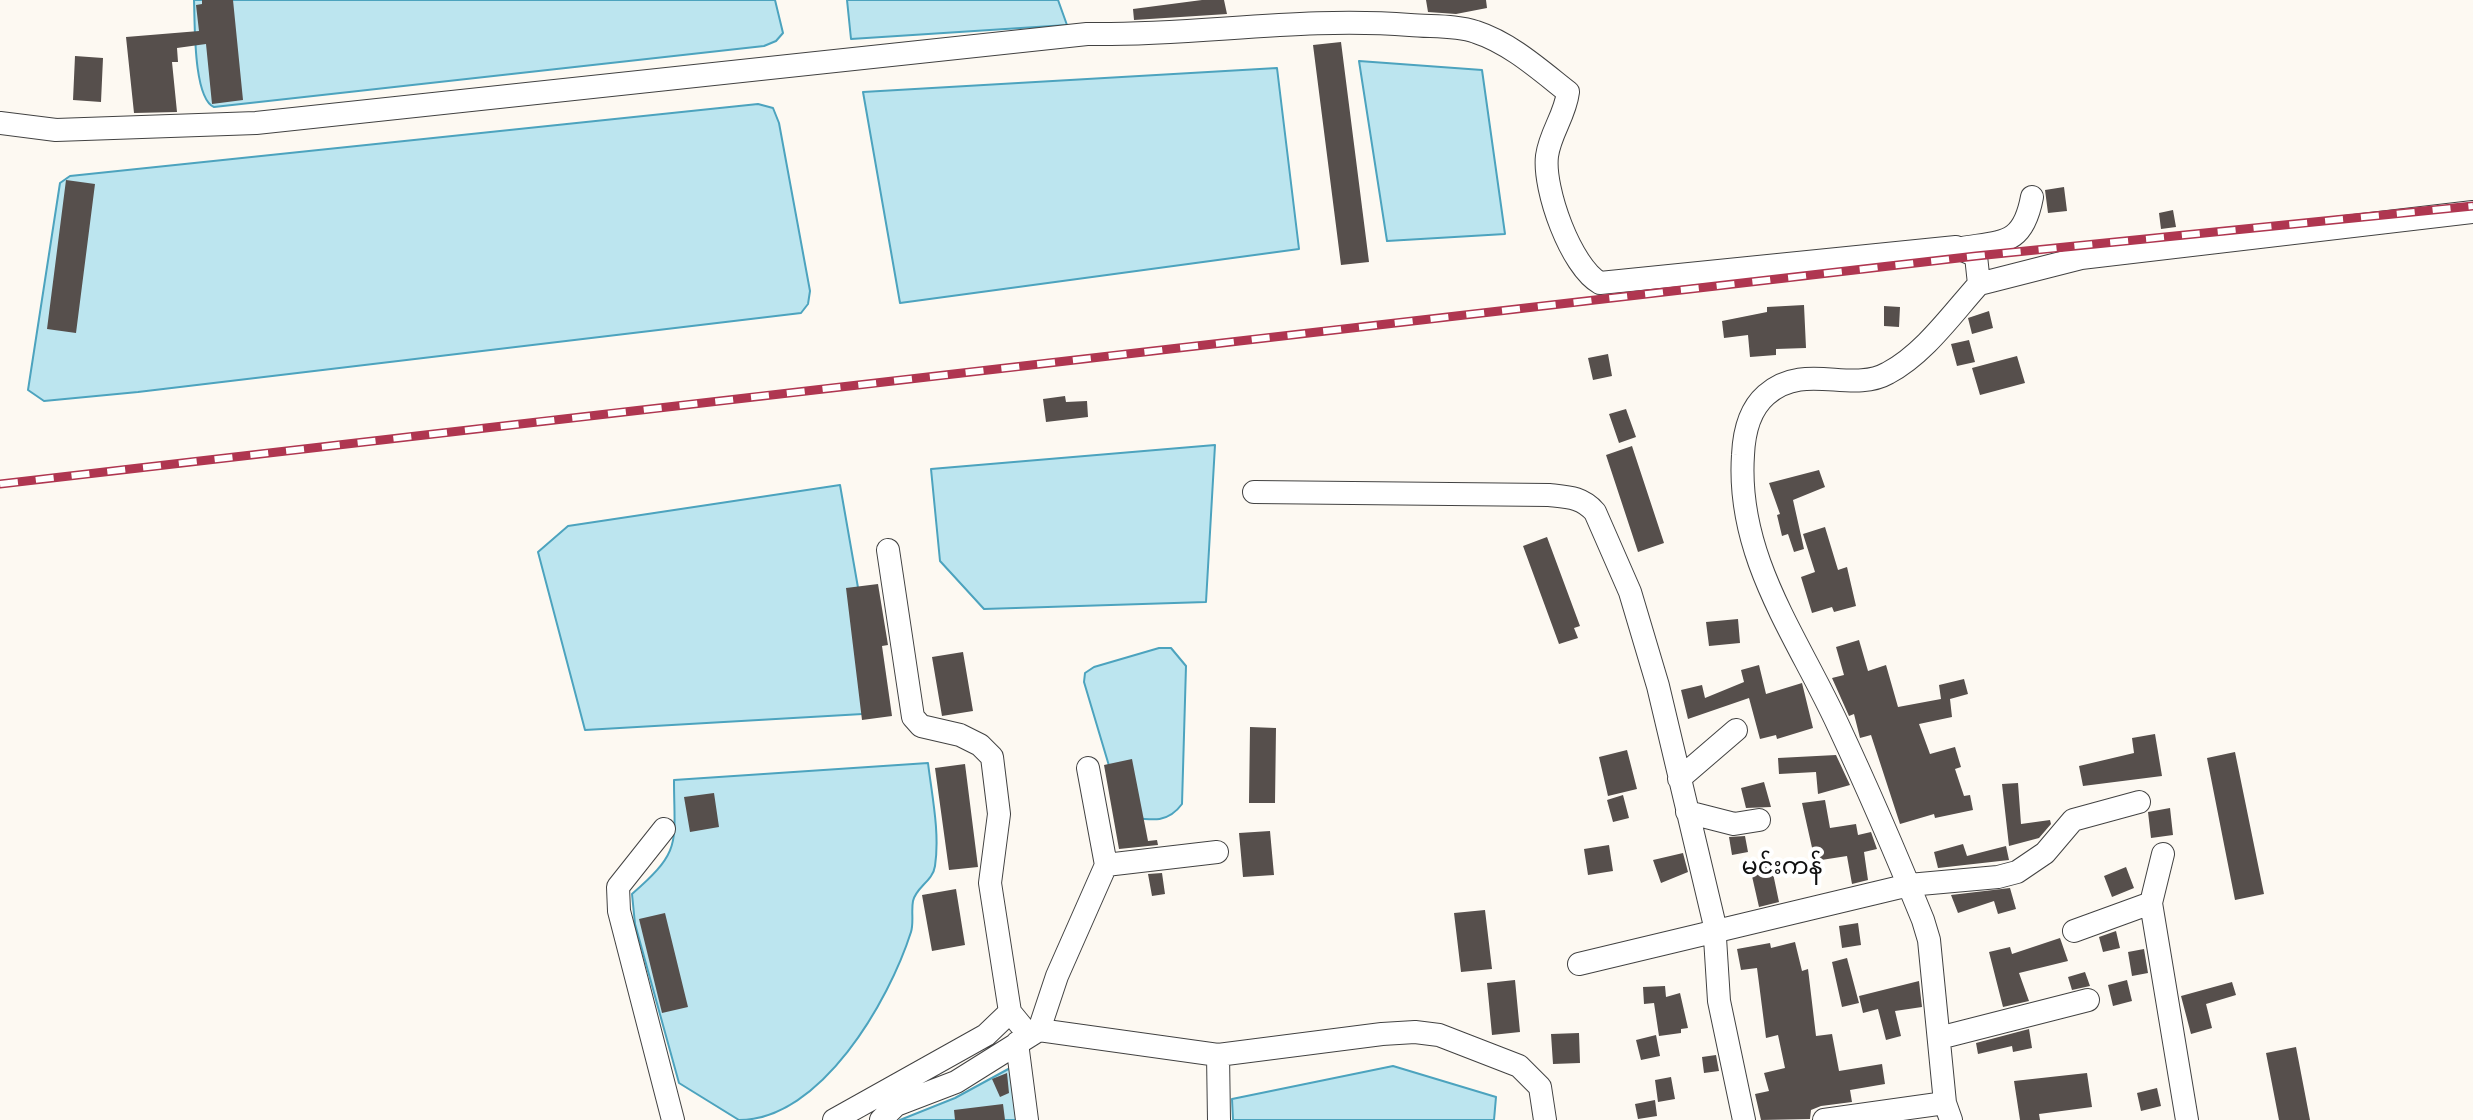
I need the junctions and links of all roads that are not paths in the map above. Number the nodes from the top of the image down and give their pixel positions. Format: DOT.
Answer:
graph roads {
  1 [pos="10,123"];
  2 [pos="2032,197"];
  3 [pos="2473,212"];
  4 [pos="1962,248"];
  5 [pos="1979,284"];
  6 [pos="1254,492"];
  7 [pos="888,550"];
  8 [pos="1736,730"];
  9 [pos="1088,768"];
  10 [pos="1679,779"];
  11 [pos="2139,802"];
  12 [pos="1687,812"];
  13 [pos="1759,820"];
  14 [pos="664,829"];
  15 [pos="1217,852"];
  16 [pos="2163,854"];
  17 [pos="1106,865"];
  18 [pos="1909,885"];
  19 [pos="2151,903"];
  20 [pos="1714,930"];
  21 [pos="2074,931"];
  22 [pos="1579,964"];
  23 [pos="2088,1000"];
  24 [pos="1010,1012"];
  25 [pos="1028,1036"];
  26 [pos="1939,1038"];
  27 [pos="1218,1055"];
  28 [pos="1948,1112"];
  29 [pos="673,1120"];
  30 [pos="834,1120"];
  31 [pos="881,1120"];
  32 [pos="1027,1120"];
  33 [pos="1219,1120"];
  34 [pos="1545,1120"];
  35 [pos="1744,1120"];
  36 [pos="1824,1120"];
  37 [pos="2187,1120"];
  1 -- 4 [label="street"];
  2 -- 4 [label="street"];
  3 -- 5 [label="street"];
  4 -- 5 [label="street"];
  5 -- 18 [label="street"];
  6 -- 10 [label="street"];
  7 -- 24 [label="street"];
  8 -- 10 [label="street"];
  9 -- 17 [label="street"];
  10 -- 12 [label="street"];
  11 -- 18 [label="street"];
  12 -- 13 [label="street"];
  12 -- 20 [label="street"];
  14 -- 29 [label="street"];
  15 -- 17 [label="street"];
  16 -- 19 [label="street"];
  17 -- 25 [label="street"];
  18 -- 20 [label="street"];
  18 -- 26 [label="street"];
  19 -- 21 [label="street"];
  19 -- 37 [label="street"];
  20 -- 22 [label="street"];
  20 -- 35 [label="street"];
  23 -- 26 [label="street"];
  24 -- 25 [label="street"];
  24 -- 30 [label="street"];
  25 -- 27 [label="street"];
  25 -- 31 [label="street"];
  25 -- 32 [label="street"];
  26 -- 28 [label="street"];
  27 -- 33 [label="street"];
  27 -- 34 [label="street"];
  28 -- 36 [label="street"];
}
